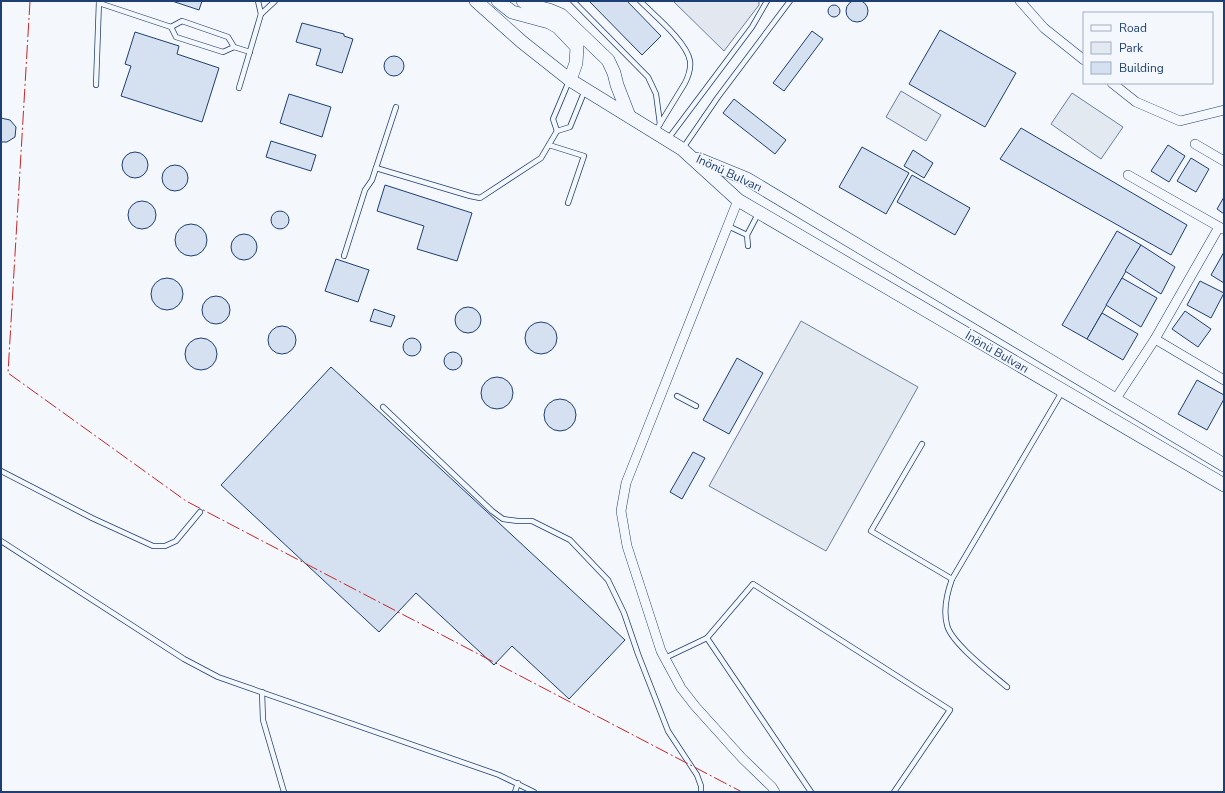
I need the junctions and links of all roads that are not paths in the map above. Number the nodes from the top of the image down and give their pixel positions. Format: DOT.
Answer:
graph roads {
  1 [pos="258,1"];
  2 [pos="275,1"];
  3 [pos="476,1"];
  4 [pos="498,1"];
  5 [pos="523,1"];
  6 [pos="573,1"];
  7 [pos="640,1"];
  8 [pos="767,1"];
  9 [pos="790,1"];
  10 [pos="1020,1"];
  11 [pos="99,2"];
  12 [pos="260,14"];
  13 [pos="171,27"];
  14 [pos="234,47"];
  15 [pos="250,52"];
  16 [pos="1083,59"];
  17 [pos="570,80"];
  18 [pos="1113,84"];
  19 [pos="96,85"];
  20 [pos="239,88"];
  21 [pos="585,88"];
  22 [pos="396,107"];
  23 [pos="1224,110"];
  24 [pos="629,116"];
  25 [pos="658,128"];
  26 [pos="557,131"];
  27 [pos="668,140"];
  28 [pos="1195,144"];
  29 [pos="549,145"];
  30 [pos="686,152"];
  31 [pos="1224,160"];
  32 [pos="376,168"];
  33 [pos="1128,175"];
  34 [pos="738,200"];
  35 [pos="568,203"];
  36 [pos="759,212"];
  37 [pos="728,226"];
  38 [pos="1221,228"];
  39 [pos="747,234"];
  40 [pos="748,246"];
  41 [pos="344,256"];
  42 [pos="1155,339"];
  43 [pos="1224,380"];
  44 [pos="1063,391"];
  45 [pos="677,396"];
  46 [pos="1115,400"];
  47 [pos="696,406"];
  48 [pos="383,407"];
  49 [pos="922,444"];
  50 [pos="1224,465"];
  51 [pos="1,471"];
  52 [pos="1224,485"];
  53 [pos="200,512"];
  54 [pos="1,542"];
  55 [pos="952,579"];
  56 [pos="707,638"];
  57 [pos="665,658"];
  58 [pos="1007,687"];
  59 [pos="262,692"];
  60 [pos="518,783"];
  61 [pos="284,792"];
  62 [pos="515,792"];
  63 [pos="534,792"];
  64 [pos="701,792"];
  65 [pos="775,792"];
  66 [pos="811,792"];
  67 [pos="894,792"];
  1 -- 12 [label="lane"];
  2 -- 12 [label="lane"];
  3 -- 17 [label="street"];
  4 -- 17 [label="street"];
  5 -- 24 [label="street"];
  6 -- 25 [label="lane"];
  7 -- 25 [label="lane"];
  8 -- 27 [label="lane"];
  9 -- 30 [label="lane"];
  10 -- 16 [label="street"];
  11 -- 13 [label="lane"];
  11 -- 19 [label="lane"];
  12 -- 15 [label="lane"];
  13 -- 14 [label="lane"];
  13 -- 14 [label="lane"];
  14 -- 15 [label="lane"];
  15 -- 20 [label="lane"];
  17 -- 21 [label="street"];
  17 -- 26 [label="lane"];
  18 -- 23 [label="street"];
  21 -- 24 [label="street"];
  21 -- 26 [label="lane"];
  22 -- 32 [label="lane"];
  24 -- 25 [label="street"];
  25 -- 27 [label="street"];
  26 -- 29 [label="lane"];
  27 -- 30 [label="street"];
  28 -- 31 [label="street"];
  29 -- 32 [label="lane"];
  29 -- 35 [label="lane"];
  30 -- 34 [label="street, İnönü Bulvarı"];
  30 -- 46 [label="street, İnönü Bulvarı"];
  32 -- 41 [label="lane"];
  33 -- 38 [label="street"];
  34 -- 36 [label="street, İnönü Bulvarı"];
  34 -- 37 [label="street"];
  36 -- 39 [label="lane"];
  36 -- 44 [label="street, İnönü Bulvarı"];
  37 -- 39 [label="lane"];
  37 -- 57 [label="street"];
  38 -- 42 [label="street"];
  39 -- 40 [label="lane"];
  42 -- 43 [label="street"];
  42 -- 46 [label="street"];
  44 -- 52 [label="street, İnönü Bulvarı"];
  44 -- 55 [label="lane"];
  45 -- 47 [label="lane"];
  46 -- 50 [label="street, İnönü Bulvarı"];
  48 -- 64 [label="lane"];
  49 -- 55 [label="lane"];
  51 -- 53 [label="lane"];
  54 -- 59 [label="lane"];
  55 -- 58 [label="lane"];
  56 -- 57 [label="lane"];
  56 -- 66 [label="lane"];
  56 -- 67 [label="lane"];
  57 -- 65 [label="street"];
  59 -- 60 [label="lane"];
  59 -- 61 [label="lane"];
  60 -- 62 [label="lane"];
  60 -- 63 [label="lane"];
}
